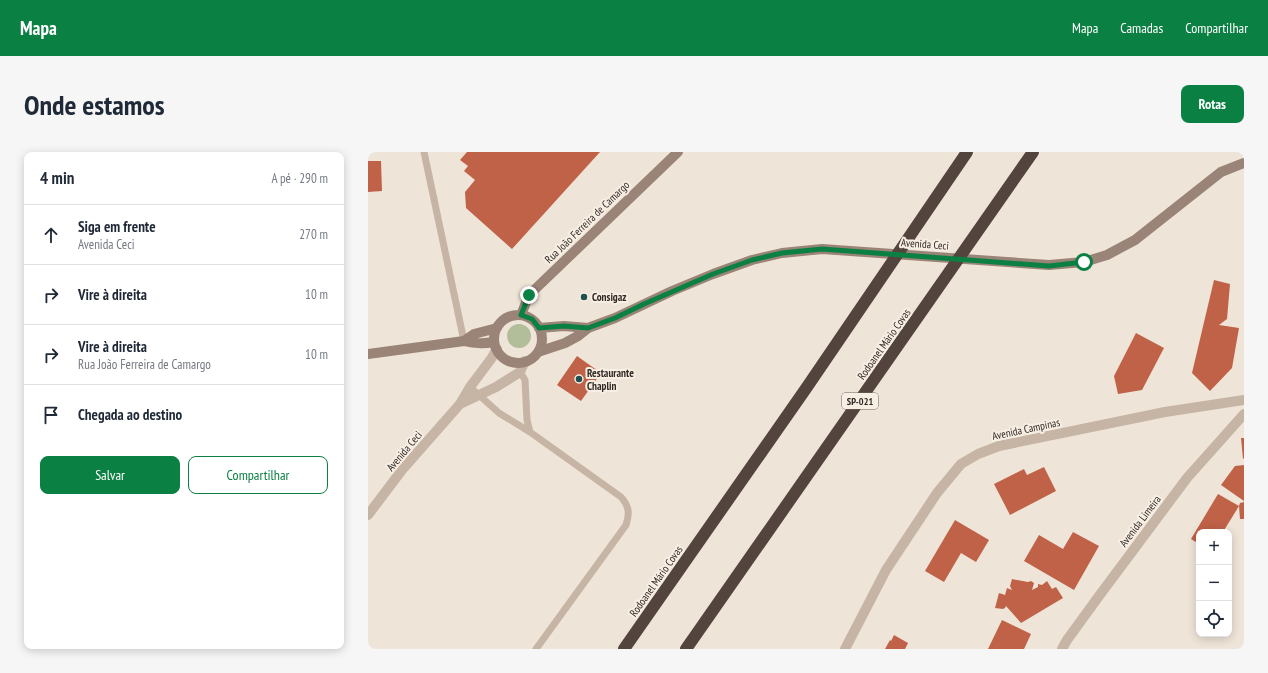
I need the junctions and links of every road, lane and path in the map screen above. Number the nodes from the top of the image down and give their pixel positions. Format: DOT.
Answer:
graph roads {
  1 [pos="424,152"];
  2 [pos="678,152"];
  3 [pos="967,152"];
  4 [pos="1033,152"];
  5 [pos="1244,163"];
  6 [pos="521,315"];
  7 [pos="497,328"];
  8 [pos="539,328"];
  9 [pos="588,328"];
  10 [pos="464,341"];
  11 [pos="495,346"];
  12 [pos="538,352"];
  13 [pos="368,354"];
  14 [pos="526,361"];
  15 [pos="520,372"];
  16 [pos="470,386"];
  17 [pos="479,394"];
  18 [pos="1244,400"];
  19 [pos="460,404"];
  20 [pos="1244,414"];
  21 [pos="530,432"];
  22 [pos="368,515"];
  23 [pos="536,649"];
  24 [pos="624,649"];
  25 [pos="686,649"];
  26 [pos="845,649"];
  27 [pos="1062,649"];
  1 -- 10 [label="lane"];
  2 -- 6 [label="main road, Rua João Ferreira de Camargo"];
  3 -- 24 [label="highway, Rodoanel Mário Covas"];
  4 -- 25 [label="highway, Rodoanel Mário Covas / SP-021"];
  5 -- 9 [label="main road, Avenida Ceci"];
  6 -- 7 [label="main road"];
  6 -- 8 [label="main road"];
  7 -- 10 [label="main road"];
  7 -- 11 [label="main road"];
  8 -- 9 [label="main road, Avenida Ceci"];
  8 -- 12 [label="main road"];
  9 -- 12 [label="main road, Avenida Ceci"];
  10 -- 11 [label="main road"];
  10 -- 13 [label="main road"];
  11 -- 14 [label="main road"];
  11 -- 16 [label="street, Avenida Ceci"];
  12 -- 14 [label="main road"];
  14 -- 15 [label="street, Avenida Ceci"];
  15 -- 17 [label="street, Avenida Ceci"];
  15 -- 21 [label="lane"];
  16 -- 17 [label="lane"];
  16 -- 19 [label="street, Avenida Ceci"];
  17 -- 19 [label="street, Avenida Ceci"];
  17 -- 21 [label="lane"];
  18 -- 26 [label="street, Avenida Campinas"];
  19 -- 22 [label="street, Avenida Ceci"];
  20 -- 27 [label="street, Avenida Limeira"];
  21 -- 23 [label="lane"];
}
